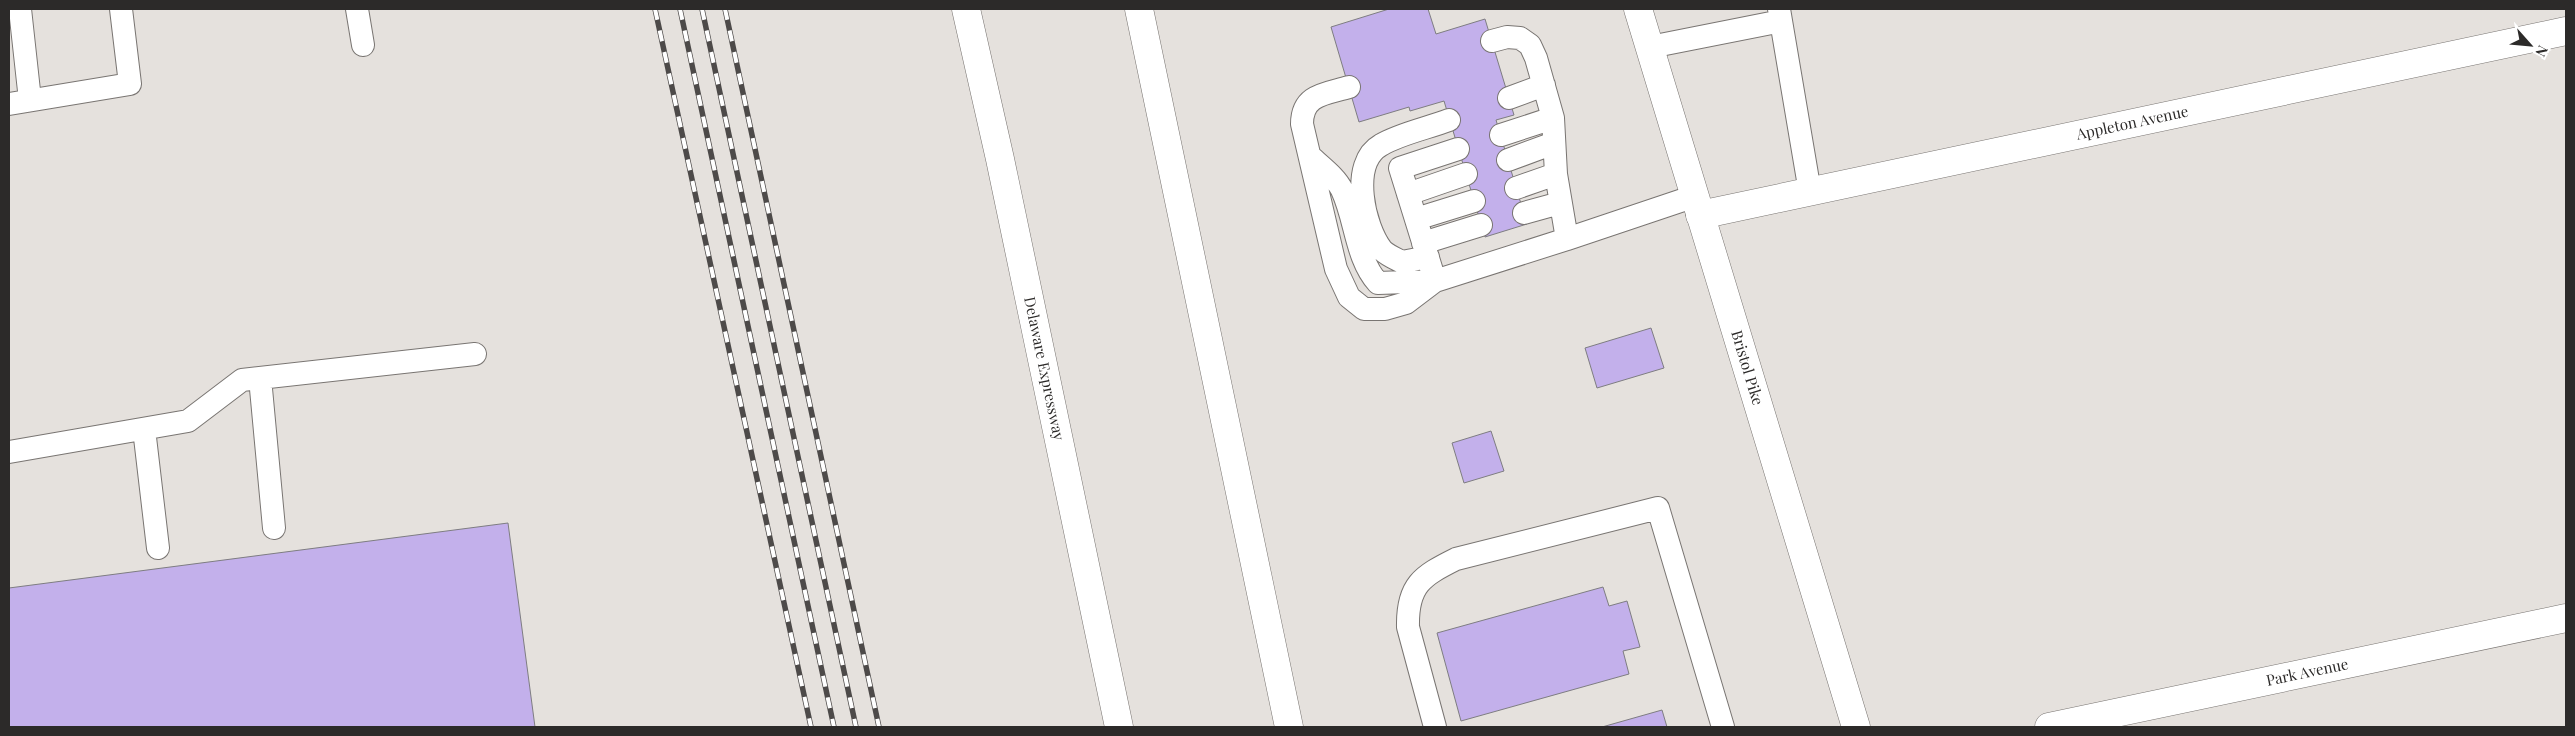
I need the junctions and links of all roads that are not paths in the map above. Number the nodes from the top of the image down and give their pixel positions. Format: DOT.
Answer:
graph roads {
  1 [pos="20,9"];
  2 [pos="121,9"];
  3 [pos="357,9"];
  4 [pos="966,9"];
  5 [pos="1139,9"];
  6 [pos="1638,9"];
  7 [pos="1780,15"];
  8 [pos="2566,31"];
  9 [pos="1492,41"];
  10 [pos="363,45"];
  11 [pos="1650,47"];
  12 [pos="1544,85"];
  13 [pos="1350,87"];
  14 [pos="1509,98"];
  15 [pos="19,102"];
  16 [pos="1553,118"];
  17 [pos="1449,120"];
  18 [pos="1501,135"];
  19 [pos="1554,143"];
  20 [pos="1458,149"];
  21 [pos="1310,155"];
  22 [pos="1508,160"];
  23 [pos="1466,174"];
  24 [pos="1556,174"];
  25 [pos="1516,188"];
  26 [pos="1810,192"];
  27 [pos="1408,194"];
  28 [pos="1474,201"];
  29 [pos="1560,203"];
  30 [pos="1698,205"];
  31 [pos="1524,213"];
  32 [pos="1416,219"];
  33 [pos="1481,225"];
  34 [pos="1567,239"];
  35 [pos="1425,250"];
  36 [pos="1435,282"];
  37 [pos="475,354"];
  38 [pos="260,378"];
  39 [pos="144,429"];
  40 [pos="9,452"];
  41 [pos="274,528"];
  42 [pos="158,548"];
  43 [pos="2566,618"];
  44 [pos="1119,727"];
  45 [pos="1289,727"];
  46 [pos="1435,727"];
  47 [pos="1723,727"];
  48 [pos="1856,727"];
  49 [pos="2049,727"];
  1 -- 15 [label="lane"];
  2 -- 15 [label="lane"];
  3 -- 10 [label="lane"];
  4 -- 44 [label="main road, Delaware Expressway"];
  5 -- 45 [label="main road"];
  6 -- 11 [label="main road, Bristol Pike"];
  7 -- 11 [label="lane"];
  7 -- 26 [label="lane"];
  8 -- 26 [label="main road, Appleton Avenue"];
  9 -- 12 [label="lane"];
  11 -- 30 [label="main road, Bristol Pike"];
  12 -- 14 [label="lane"];
  12 -- 16 [label="lane"];
  13 -- 21 [label="lane"];
  16 -- 18 [label="lane"];
  16 -- 19 [label="lane"];
  17 -- 35 [label="lane"];
  19 -- 22 [label="lane"];
  19 -- 24 [label="lane"];
  20 -- 27 [label="lane"];
  21 -- 36 [label="lane"];
  21 -- 36 [label="lane"];
  23 -- 27 [label="lane"];
  24 -- 25 [label="lane"];
  24 -- 29 [label="lane"];
  26 -- 30 [label="main road, Appleton Avenue"];
  27 -- 32 [label="lane"];
  28 -- 32 [label="lane"];
  29 -- 31 [label="lane"];
  29 -- 34 [label="lane"];
  30 -- 34 [label="lane"];
  30 -- 48 [label="main road, Bristol Pike"];
  32 -- 35 [label="lane"];
  33 -- 35 [label="lane"];
  34 -- 36 [label="lane"];
  35 -- 36 [label="lane"];
  37 -- 38 [label="lane"];
  38 -- 39 [label="lane"];
  38 -- 41 [label="lane"];
  39 -- 40 [label="lane"];
  39 -- 42 [label="lane"];
  43 -- 49 [label="main road, Park Avenue"];
  46 -- 47 [label="lane"];
}
